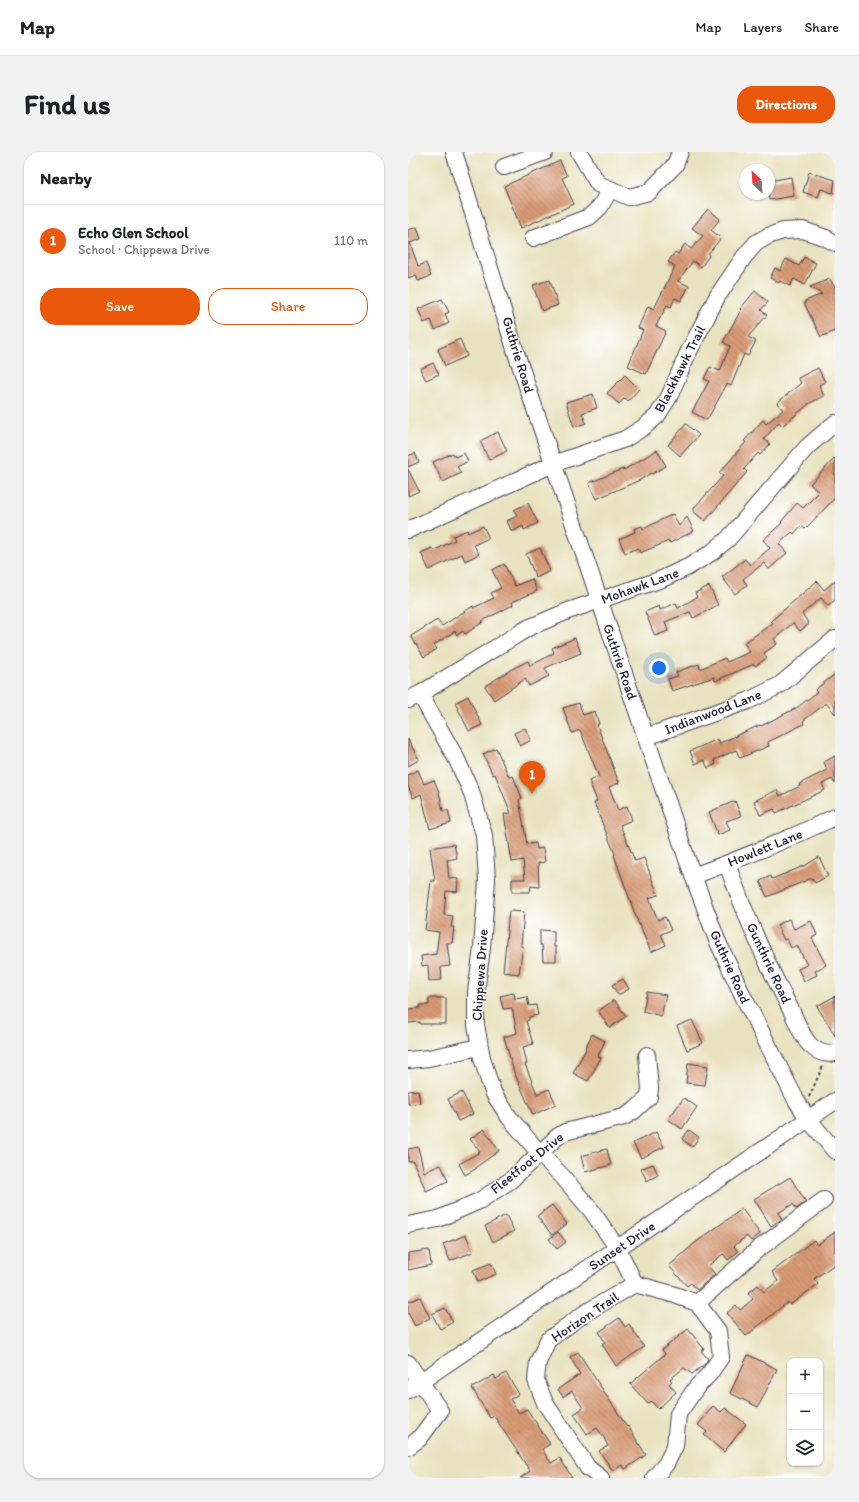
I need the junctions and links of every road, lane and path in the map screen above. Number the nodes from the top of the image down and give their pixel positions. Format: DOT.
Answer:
graph roads {
  1 [pos="454,152"];
  2 [pos="545,152"];
  3 [pos="579,152"];
  4 [pos="680,152"];
  5 [pos="504,167"];
  6 [pos="610,189"];
  7 [pos="533,238"];
  8 [pos="835,243"];
  9 [pos="835,423"];
  10 [pos="554,464"];
  11 [pos="408,530"];
  12 [pos="599,601"];
  13 [pos="835,639"];
  14 [pos="414,697"];
  15 [pos="646,737"];
  16 [pos="835,817"];
  17 [pos="727,864"];
  18 [pos="693,876"];
  19 [pos="479,1047"];
  20 [pos="829,1053"];
  21 [pos="647,1055"];
  22 [pos="408,1060"];
  23 [pos="809,1098"];
  24 [pos="835,1101"];
  25 [pos="809,1120"];
  26 [pos="835,1151"];
  27 [pos="540,1154"];
  28 [pos="824,1200"];
  29 [pos="408,1225"];
  30 [pos="618,1249"];
  31 [pos="635,1284"];
  32 [pos="697,1303"];
  33 [pos="408,1363"];
  34 [pos="414,1386"];
  35 [pos="408,1447"];
  36 [pos="601,1478"];
  37 [pos="654,1478"];
  1 -- 10 [label="street, Guthrie Road"];
  2 -- 5 [label="street"];
  3 -- 6 [label="street"];
  4 -- 6 [label="street"];
  6 -- 7 [label="street"];
  8 -- 10 [label="street, Blackhawk Trail"];
  9 -- 12 [label="street, Mohawk Lane"];
  10 -- 11 [label="street, Blackhawk Trail"];
  10 -- 12 [label="street, Guthrie Road"];
  12 -- 14 [label="street, Mohawk Lane"];
  12 -- 15 [label="street, Guthrie Road"];
  13 -- 15 [label="street, Indianwood Lane"];
  14 -- 19 [label="street, Chippewa Drive"];
  15 -- 18 [label="street, Guthrie Road"];
  16 -- 17 [label="street, Howlett Lane"];
  17 -- 18 [label="street, Howlett Lane"];
  17 -- 20 [label="street, Gunthrie Road"];
  18 -- 25 [label="street, Guthrie Road"];
  19 -- 22 [label="street"];
  19 -- 27 [label="street, Chippewa Drive"];
  20 -- 23 [label="path"];
  21 -- 27 [label="street, Fleetfoot Drive"];
  24 -- 25 [label="street, Sunset Drive"];
  25 -- 26 [label="street, Guthrie Road"];
  25 -- 30 [label="street, Sunset Drive"];
  27 -- 29 [label="street, Fleetfoot Drive"];
  27 -- 30 [label="street, Chippewa Drive"];
  28 -- 32 [label="street"];
  30 -- 31 [label="street"];
  30 -- 34 [label="street, Sunset Drive"];
  31 -- 32 [label="street"];
  31 -- 36 [label="street, Horizon Trail"];
  32 -- 37 [label="street"];
  33 -- 34 [label="street"];
  34 -- 35 [label="street"];
}
